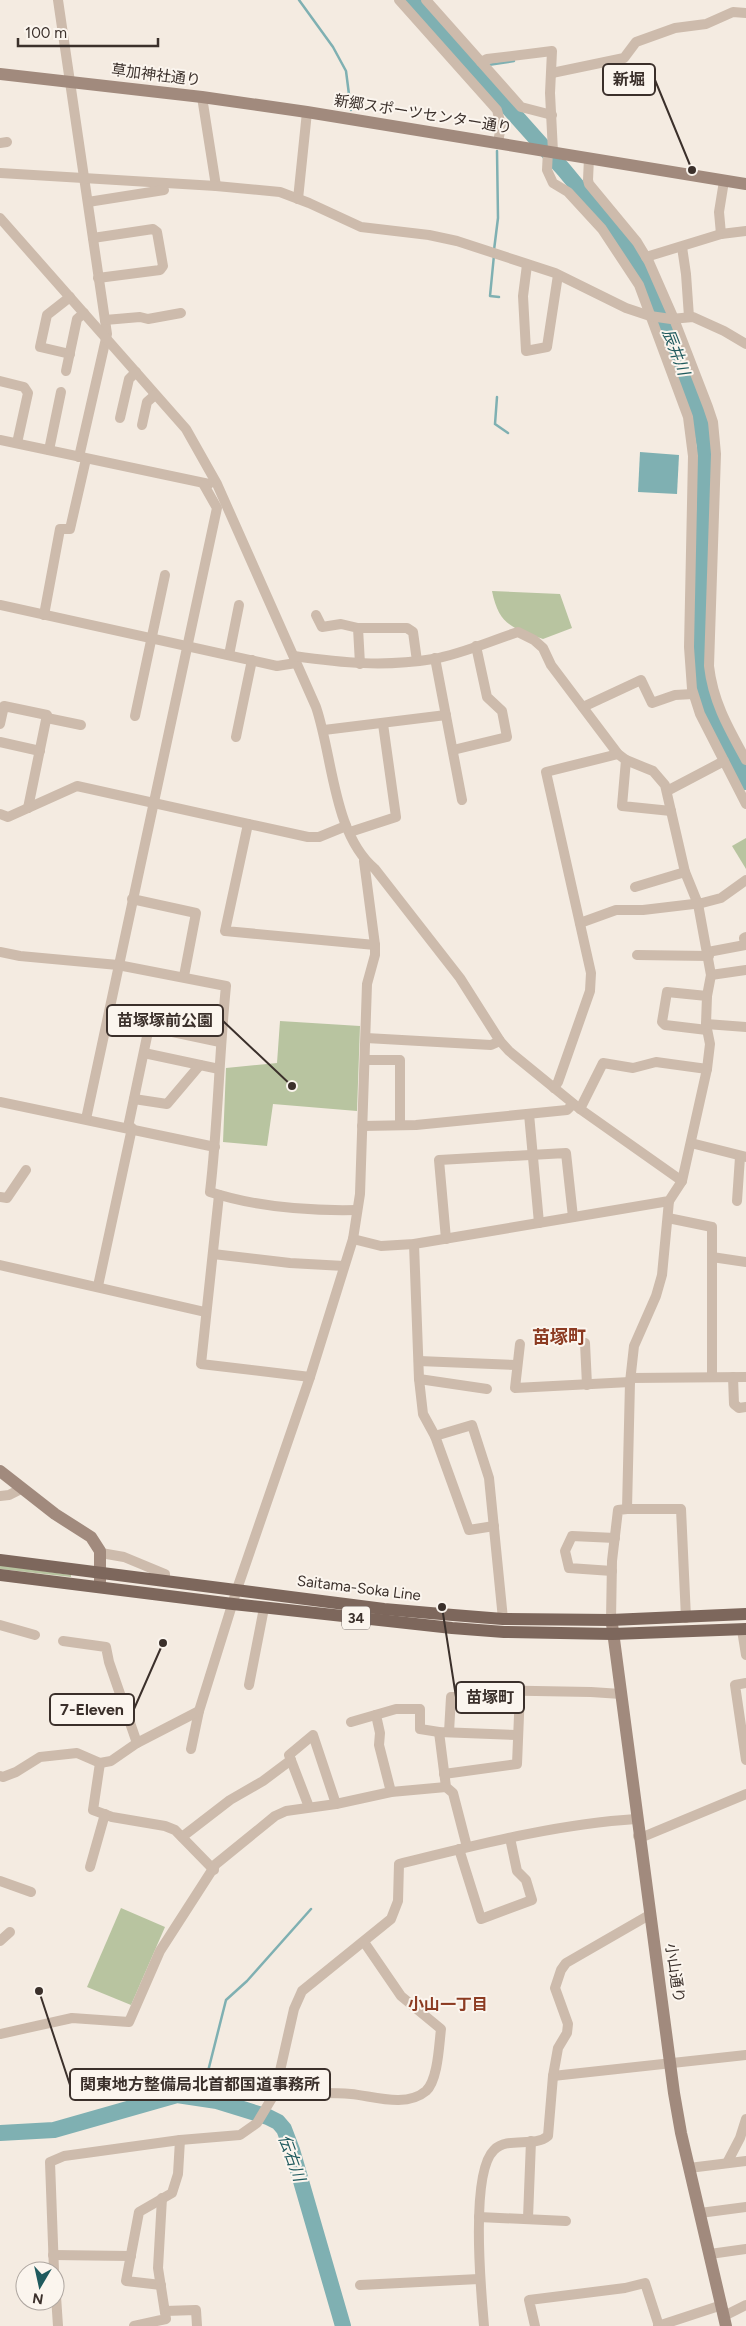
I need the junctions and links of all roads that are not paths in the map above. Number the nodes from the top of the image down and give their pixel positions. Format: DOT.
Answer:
graph roads {
  1 [pos="58,0"];
  2 [pos="399,0"];
  3 [pos="426,0"];
  4 [pos="746,13"];
  5 [pos="481,62"];
  6 [pos="552,73"];
  7 [pos="0,74"];
  8 [pos="70,82"];
  9 [pos="202,97"];
  10 [pos="308,112"];
  11 [pos="552,116"];
  12 [pos="498,143"];
  13 [pos="552,154"];
  14 [pos="589,158"];
  15 [pos="0,173"];
  16 [pos="84,178"];
  17 [pos="724,181"];
  18 [pos="746,184"];
  19 [pos="216,186"];
  20 [pos="164,190"];
  21 [pos="298,198"];
  22 [pos="88,202"];
  23 [pos="0,218"];
  24 [pos="746,231"];
  25 [pos="722,234"];
  26 [pos="93,238"];
  27 [pos="682,247"];
  28 [pos="646,257"];
  29 [pos="527,265"];
  30 [pos="558,275"];
  31 [pos="98,278"];
  32 [pos="70,297"];
  33 [pos="84,313"];
  34 [pos="181,313"];
  35 [pos="651,317"];
  36 [pos="689,317"];
  37 [pos="673,319"];
  38 [pos="105,320"];
  39 [pos="106,339"];
  40 [pos="746,344"];
  41 [pos="70,354"];
  42 [pos="66,372"];
  43 [pos="136,372"];
  44 [pos="0,382"];
  45 [pos="61,392"];
  46 [pos="156,395"];
  47 [pos="120,418"];
  48 [pos="142,425"];
  49 [pos="0,440"];
  50 [pos="17,443"];
  51 [pos="49,450"];
  52 [pos="83,458"];
  53 [pos="217,484"];
  54 [pos="204,485"];
  55 [pos="165,575"];
  56 [pos="239,604"];
  57 [pos="0,605"];
  58 [pos="44,615"];
  59 [pos="316,615"];
  60 [pos="358,628"];
  61 [pos="152,637"];
  62 [pos="187,646"];
  63 [pos="476,646"];
  64 [pos="228,655"];
  65 [pos="435,658"];
  66 [pos="252,660"];
  67 [pos="295,660"];
  68 [pos="417,661"];
  69 [pos="360,664"];
  70 [pos="693,694"];
  71 [pos="583,707"];
  72 [pos="446,715"];
  73 [pos="135,716"];
  74 [pos="47,718"];
  75 [pos="0,724"];
  76 [pos="383,724"];
  77 [pos="81,725"];
  78 [pos="324,730"];
  79 [pos="236,737"];
  80 [pos="0,742"];
  81 [pos="453,750"];
  82 [pos="40,751"];
  83 [pos="622,757"];
  84 [pos="746,760"];
  85 [pos="724,761"];
  86 [pos="666,791"];
  87 [pos="462,800"];
  88 [pos="154,804"];
  89 [pos="746,804"];
  90 [pos="28,808"];
  91 [pos="671,811"];
  92 [pos="0,814"];
  93 [pos="248,824"];
  94 [pos="348,829"];
  95 [pos="364,861"];
  96 [pos="685,872"];
  97 [pos="746,880"];
  98 [pos="635,887"];
  99 [pos="132,900"];
  100 [pos="698,904"];
  101 [pos="580,922"];
  102 [pos="746,937"];
  103 [pos="375,945"];
  104 [pos="0,952"];
  105 [pos="708,954"];
  106 [pos="637,955"];
  107 [pos="118,965"];
  108 [pos="746,970"];
  109 [pos="711,975"];
  110 [pos="184,976"];
  111 [pos="707,996"];
  112 [pos="707,1027"];
  113 [pos="746,1027"];
  114 [pos="366,1038"];
  115 [pos="500,1041"];
  116 [pos="220,1042"];
  117 [pos="144,1053"];
  118 [pos="365,1060"];
  119 [pos="200,1065"];
  120 [pos="219,1069"];
  121 [pos="707,1069"];
  122 [pos="554,1088"];
  123 [pos="134,1099"];
  124 [pos="0,1102"];
  125 [pos="577,1106"];
  126 [pos="529,1114"];
  127 [pos="86,1119"];
  128 [pos="400,1125"];
  129 [pos="362,1126"];
  130 [pos="130,1128"];
  131 [pos="690,1143"];
  132 [pos="215,1147"];
  133 [pos="533,1156"];
  134 [pos="743,1157"];
  135 [pos="26,1170"];
  136 [pos="682,1181"];
  137 [pos="219,1195"];
  138 [pos="0,1197"];
  139 [pos="670,1201"];
  140 [pos="737,1201"];
  141 [pos="357,1210"];
  142 [pos="573,1217"];
  143 [pos="668,1218"];
  144 [pos="539,1223"];
  145 [pos="446,1238"];
  146 [pos="353,1239"];
  147 [pos="414,1244"];
  148 [pos="213,1254"];
  149 [pos="712,1257"];
  150 [pos="746,1262"];
  151 [pos="0,1265"];
  152 [pos="344,1266"];
  153 [pos="98,1286"];
  154 [pos="205,1312"];
  155 [pos="585,1343"];
  156 [pos="520,1344"];
  157 [pos="419,1361"];
  158 [pos="517,1365"];
  159 [pos="310,1377"];
  160 [pos="712,1377"];
  161 [pos="732,1377"];
  162 [pos="746,1377"];
  163 [pos="419,1379"];
  164 [pos="630,1380"];
  165 [pos="587,1385"];
  166 [pos="487,1389"];
  167 [pos="746,1407"];
  168 [pos="435,1436"];
  169 [pos="0,1471"];
  170 [pos="21,1489"];
  171 [pos="0,1496"];
  172 [pos="627,1509"];
  173 [pos="494,1526"];
  174 [pos="615,1538"];
  175 [pos="101,1554"];
  176 [pos="0,1560"];
  177 [pos="612,1571"];
  178 [pos="0,1574"];
  179 [pos="101,1574"];
  180 [pos="165,1582"];
  181 [pos="99,1588"];
  182 [pos="237,1589"];
  183 [pos="233,1604"];
  184 [pos="264,1608"];
  185 [pos="746,1614"];
  186 [pos="504,1618"];
  187 [pos="686,1618"];
  188 [pos="611,1620"];
  189 [pos="0,1625"];
  190 [pos="744,1630"];
  191 [pos="613,1634"];
  192 [pos="35,1635"];
  193 [pos="63,1642"];
  194 [pos="746,1655"];
  195 [pos="746,1683"];
  196 [pos="249,1685"];
  197 [pos="520,1691"];
  198 [pos="621,1694"];
  199 [pos="199,1711"];
  200 [pos="376,1714"];
  201 [pos="351,1722"];
  202 [pos="444,1732"];
  203 [pos="517,1735"];
  204 [pos="137,1743"];
  205 [pos="191,1749"];
  206 [pos="291,1760"];
  207 [pos="746,1760"];
  208 [pos="100,1762"];
  209 [pos="444,1774"];
  210 [pos="0,1776"];
  211 [pos="446,1787"];
  212 [pos="391,1792"];
  213 [pos="746,1794"];
  214 [pos="336,1804"];
  215 [pos="309,1807"];
  216 [pos="105,1814"];
  217 [pos="636,1819"];
  218 [pos="638,1836"];
  219 [pos="182,1837"];
  220 [pos="510,1838"];
  221 [pos="463,1848"];
  222 [pos="90,1867"];
  223 [pos="214,1870"];
  224 [pos="0,1881"];
  225 [pos="31,1892"];
  226 [pos="651,1914"];
  227 [pos="10,1932"];
  228 [pos="0,1941"];
  229 [pos="364,1942"];
  230 [pos="0,2034"];
  231 [pos="746,2055"];
  232 [pos="670,2063"];
  233 [pos="552,2076"];
  234 [pos="275,2093"];
  235 [pos="746,2119"];
  236 [pos="180,2140"];
  237 [pos="531,2141"];
  238 [pos="746,2161"];
  239 [pos="727,2163"];
  240 [pos="689,2168"];
  241 [pos="162,2198"];
  242 [pos="746,2207"];
  243 [pos="700,2213"];
  244 [pos="479,2217"];
  245 [pos="528,2218"];
  246 [pos="566,2221"];
  247 [pos="746,2249"];
  248 [pos="710,2254"];
  249 [pos="53,2255"];
  250 [pos="131,2256"];
  251 [pos="53,2261"];
  252 [pos="479,2280"];
  253 [pos="161,2285"];
  254 [pos="360,2285"];
  255 [pos="746,2305"];
  256 [pos="57,2311"];
  257 [pos="165,2311"];
  258 [pos="724,2316"];
  259 [pos="58,2326"];
  260 [pos="134,2326"];
  261 [pos="197,2326"];
  262 [pos="484,2326"];
  263 [pos="535,2326"];
  264 [pos="658,2326"];
  1 -- 8 [label="street"];
  2 -- 12 [label="street"];
  3 -- 5 [label="street"];
  4 -- 6 [label="street"];
  5 -- 6 [label="street"];
  5 -- 11 [label="street"];
  6 -- 11 [label="street"];
  7 -- 8 [label="street, 草加神社通り"];
  8 -- 9 [label="street, 草加神社通り"];
  8 -- 16 [label="street"];
  9 -- 10 [label="street, 草加神社通り"];
  9 -- 19 [label="street"];
  10 -- 12 [label="street, 新郷スポーツセンター通り"];
  10 -- 21 [label="street"];
  11 -- 13 [label="street"];
  12 -- 13 [label="street, 新郷スポーツセンター通り"];
  13 -- 14 [label="street"];
  13 -- 35 [label="street"];
  14 -- 17 [label="street"];
  14 -- 28 [label="street"];
  15 -- 16 [label="street"];
  16 -- 19 [label="street"];
  16 -- 22 [label="street"];
  17 -- 18 [label="street"];
  17 -- 25 [label="street"];
  19 -- 21 [label="street"];
  20 -- 22 [label="street"];
  21 -- 29 [label="street"];
  22 -- 26 [label="street"];
  23 -- 32 [label="street"];
  24 -- 25 [label="street"];
  25 -- 27 [label="street"];
  26 -- 31 [label="street"];
  26 -- 31 [label="street"];
  27 -- 28 [label="street"];
  27 -- 36 [label="street"];
  28 -- 37 [label="street"];
  29 -- 30 [label="street"];
  29 -- 30 [label="street"];
  30 -- 35 [label="street"];
  31 -- 38 [label="street"];
  32 -- 33 [label="street"];
  32 -- 41 [label="street"];
  33 -- 39 [label="street"];
  33 -- 41 [label="street"];
  34 -- 38 [label="street"];
  35 -- 37 [label="street"];
  35 -- 70 [label="street"];
  36 -- 37 [label="street"];
  36 -- 40 [label="street"];
  37 -- 84 [label="street"];
  38 -- 39 [label="street"];
  39 -- 43 [label="street"];
  39 -- 52 [label="street"];
  41 -- 42 [label="street"];
  43 -- 46 [label="street"];
  43 -- 47 [label="street"];
  44 -- 50 [label="street"];
  45 -- 51 [label="street"];
  46 -- 48 [label="street"];
  46 -- 53 [label="street"];
  49 -- 50 [label="street"];
  50 -- 51 [label="street"];
  51 -- 52 [label="street"];
  52 -- 54 [label="street"];
  52 -- 58 [label="street"];
  53 -- 54 [label="street"];
  53 -- 67 [label="street"];
  54 -- 62 [label="street"];
  55 -- 61 [label="street"];
  56 -- 64 [label="street"];
  57 -- 58 [label="street"];
  58 -- 61 [label="street"];
  59 -- 60 [label="street"];
  60 -- 68 [label="street"];
  60 -- 69 [label="street"];
  61 -- 62 [label="street"];
  61 -- 73 [label="street"];
  62 -- 64 [label="street"];
  62 -- 88 [label="street"];
  63 -- 65 [label="street"];
  63 -- 71 [label="street"];
  63 -- 81 [label="street"];
  64 -- 66 [label="street"];
  65 -- 68 [label="street"];
  65 -- 72 [label="street"];
  66 -- 67 [label="street"];
  66 -- 79 [label="street"];
  67 -- 69 [label="street"];
  67 -- 78 [label="street"];
  68 -- 69 [label="street"];
  70 -- 71 [label="street"];
  70 -- 85 [label="street"];
  71 -- 83 [label="street"];
  72 -- 76 [label="street"];
  72 -- 81 [label="street"];
  74 -- 75 [label="street"];
  74 -- 77 [label="street"];
  74 -- 82 [label="street"];
  76 -- 78 [label="street"];
  76 -- 94 [label="street"];
  78 -- 94 [label="street"];
  80 -- 82 [label="street"];
  81 -- 87 [label="street"];
  82 -- 90 [label="street"];
  83 -- 86 [label="street"];
  83 -- 91 [label="street"];
  83 -- 101 [label="street"];
  85 -- 86 [label="street"];
  85 -- 89 [label="street"];
  86 -- 91 [label="street"];
  88 -- 90 [label="street"];
  88 -- 93 [label="street"];
  88 -- 99 [label="street"];
  90 -- 92 [label="street"];
  91 -- 96 [label="street"];
  93 -- 94 [label="street"];
  93 -- 103 [label="street"];
  94 -- 95 [label="street"];
  95 -- 103 [label="street"];
  95 -- 115 [label="street"];
  96 -- 98 [label="street"];
  96 -- 100 [label="street"];
  97 -- 100 [label="street"];
  99 -- 107 [label="street"];
  99 -- 110 [label="street"];
  100 -- 101 [label="street"];
  100 -- 105 [label="street"];
  101 -- 122 [label="street"];
  102 -- 105 [label="street"];
  103 -- 114 [label="street"];
  104 -- 107 [label="street"];
  105 -- 106 [label="street"];
  105 -- 109 [label="street"];
  107 -- 110 [label="street"];
  107 -- 127 [label="street"];
  108 -- 109 [label="street"];
  109 -- 111 [label="street"];
  110 -- 116 [label="street"];
  111 -- 112 [label="street"];
  111 -- 112 [label="street"];
  112 -- 113 [label="street"];
  112 -- 121 [label="street"];
  114 -- 115 [label="street"];
  114 -- 118 [label="street"];
  115 -- 122 [label="street"];
  116 -- 117 [label="street"];
  116 -- 120 [label="street"];
  117 -- 119 [label="street"];
  117 -- 123 [label="street"];
  118 -- 128 [label="street"];
  118 -- 129 [label="street"];
  119 -- 120 [label="street"];
  119 -- 123 [label="street"];
  120 -- 132 [label="street"];
  121 -- 125 [label="street"];
  121 -- 131 [label="street"];
  122 -- 125 [label="street"];
  123 -- 130 [label="street"];
  124 -- 127 [label="street"];
  125 -- 126 [label="street"];
  125 -- 136 [label="street"];
  126 -- 128 [label="street"];
  126 -- 133 [label="street"];
  127 -- 130 [label="street"];
  128 -- 129 [label="street"];
  129 -- 141 [label="street"];
  130 -- 132 [label="street"];
  130 -- 153 [label="street"];
  131 -- 134 [label="street"];
  131 -- 136 [label="street"];
  132 -- 137 [label="street"];
  133 -- 142 [label="street"];
  133 -- 144 [label="street"];
  133 -- 145 [label="street"];
  134 -- 140 [label="street"];
  135 -- 138 [label="street"];
  136 -- 139 [label="street"];
  137 -- 141 [label="street"];
  137 -- 148 [label="street"];
  139 -- 142 [label="street"];
  139 -- 143 [label="street"];
  141 -- 146 [label="street"];
  142 -- 144 [label="street"];
  143 -- 149 [label="street"];
  143 -- 164 [label="street"];
  144 -- 145 [label="street"];
  145 -- 147 [label="street"];
  146 -- 147 [label="street"];
  146 -- 152 [label="street"];
  147 -- 157 [label="street"];
  148 -- 152 [label="street"];
  148 -- 154 [label="street"];
  149 -- 150 [label="street"];
  149 -- 160 [label="street"];
  151 -- 153 [label="street"];
  152 -- 159 [label="street"];
  153 -- 154 [label="street"];
  154 -- 159 [label="street"];
  155 -- 165 [label="street"];
  156 -- 158 [label="street"];
  157 -- 158 [label="street"];
  157 -- 163 [label="street"];
  158 -- 165 [label="street"];
  159 -- 182 [label="street"];
  160 -- 161 [label="street"];
  160 -- 164 [label="street"];
  161 -- 162 [label="street"];
  161 -- 167 [label="street"];
  163 -- 166 [label="street"];
  163 -- 168 [label="street"];
  164 -- 165 [label="street"];
  164 -- 172 [label="street"];
  168 -- 173 [label="street"];
  168 -- 173 [label="street"];
  169 -- 170 [label="street"];
  170 -- 171 [label="street"];
  170 -- 175 [label="street"];
  172 -- 174 [label="street"];
  172 -- 187 [label="street"];
  173 -- 186 [label="street"];
  174 -- 177 [label="street"];
  174 -- 177 [label="street"];
  175 -- 179 [label="street"];
  175 -- 180 [label="street"];
  176 -- 179 [label="main road, Saitama-Soka Line / 34"];
  177 -- 188 [label="street"];
  178 -- 181 [label="main road, Saitama-Soka Line / 34"];
  179 -- 180 [label="main road, Saitama-Soka Line / 34"];
  179 -- 181 [label="street"];
  180 -- 182 [label="main road, Saitama-Soka Line / 34"];
  181 -- 183 [label="main road, Saitama-Soka Line / 34"];
  182 -- 183 [label="street"];
  182 -- 186 [label="main road, Saitama-Soka Line / 34"];
  183 -- 184 [label="main road, Saitama-Soka Line / 34"];
  183 -- 199 [label="street"];
  184 -- 191 [label="main road, Saitama-Soka Line / 34"];
  184 -- 196 [label="street"];
  185 -- 187 [label="main road, Saitama-Soka Line / 34"];
  186 -- 188 [label="main road, Saitama-Soka Line / 34"];
  187 -- 188 [label="main road, Saitama-Soka Line / 34"];
  188 -- 191 [label="street, 小山通り"];
  189 -- 192 [label="street"];
  190 -- 191 [label="main road, Saitama-Soka Line / 34"];
  190 -- 194 [label="street"];
  191 -- 198 [label="street, 小山通り"];
  193 -- 204 [label="street"];
  195 -- 207 [label="street"];
  197 -- 198 [label="street"];
  197 -- 202 [label="street"];
  197 -- 203 [label="street"];
  198 -- 217 [label="street, 小山通り"];
  199 -- 204 [label="street"];
  199 -- 205 [label="street"];
  200 -- 201 [label="street"];
  200 -- 202 [label="street"];
  200 -- 212 [label="street"];
  202 -- 203 [label="street"];
  202 -- 209 [label="street"];
  203 -- 209 [label="street"];
  204 -- 208 [label="street"];
  206 -- 214 [label="street"];
  206 -- 215 [label="street"];
  206 -- 219 [label="street"];
  208 -- 210 [label="street"];
  208 -- 216 [label="street"];
  209 -- 211 [label="street"];
  211 -- 212 [label="street"];
  211 -- 221 [label="street"];
  212 -- 214 [label="street"];
  213 -- 218 [label="street"];
  214 -- 215 [label="street"];
  215 -- 223 [label="street"];
  216 -- 219 [label="street"];
  216 -- 222 [label="street"];
  217 -- 218 [label="street, 小山通り"];
  217 -- 220 [label="street"];
  218 -- 226 [label="street, 小山通り"];
  219 -- 223 [label="street"];
  220 -- 221 [label="street"];
  220 -- 221 [label="street"];
  221 -- 229 [label="street"];
  223 -- 230 [label="street"];
  224 -- 225 [label="street"];
  226 -- 232 [label="street, 小山通り"];
  226 -- 233 [label="street"];
  227 -- 228 [label="street"];
  229 -- 234 [label="street"];
  229 -- 234 [label="street"];
  231 -- 232 [label="street"];
  232 -- 233 [label="street"];
  232 -- 240 [label="street, 小山通り"];
  233 -- 237 [label="street"];
  234 -- 236 [label="street"];
  235 -- 239 [label="street"];
  236 -- 241 [label="street"];
  236 -- 249 [label="street"];
  237 -- 244 [label="street"];
  237 -- 245 [label="street"];
  238 -- 239 [label="street"];
  239 -- 240 [label="street"];
  240 -- 243 [label="street, 小山通り"];
  241 -- 250 [label="street"];
  241 -- 253 [label="street"];
  242 -- 243 [label="street"];
  243 -- 248 [label="street, 小山通り"];
  244 -- 245 [label="street"];
  244 -- 252 [label="street"];
  245 -- 246 [label="street"];
  247 -- 248 [label="street"];
  248 -- 258 [label="street, 小山通り"];
  249 -- 250 [label="street"];
  249 -- 251 [label="street"];
  250 -- 253 [label="street"];
  252 -- 254 [label="street"];
  252 -- 262 [label="street"];
  253 -- 257 [label="street"];
  255 -- 258 [label="street"];
  256 -- 259 [label="street"];
  257 -- 260 [label="street"];
  257 -- 261 [label="street"];
  258 -- 264 [label="street"];
  263 -- 264 [label="street"];
}
